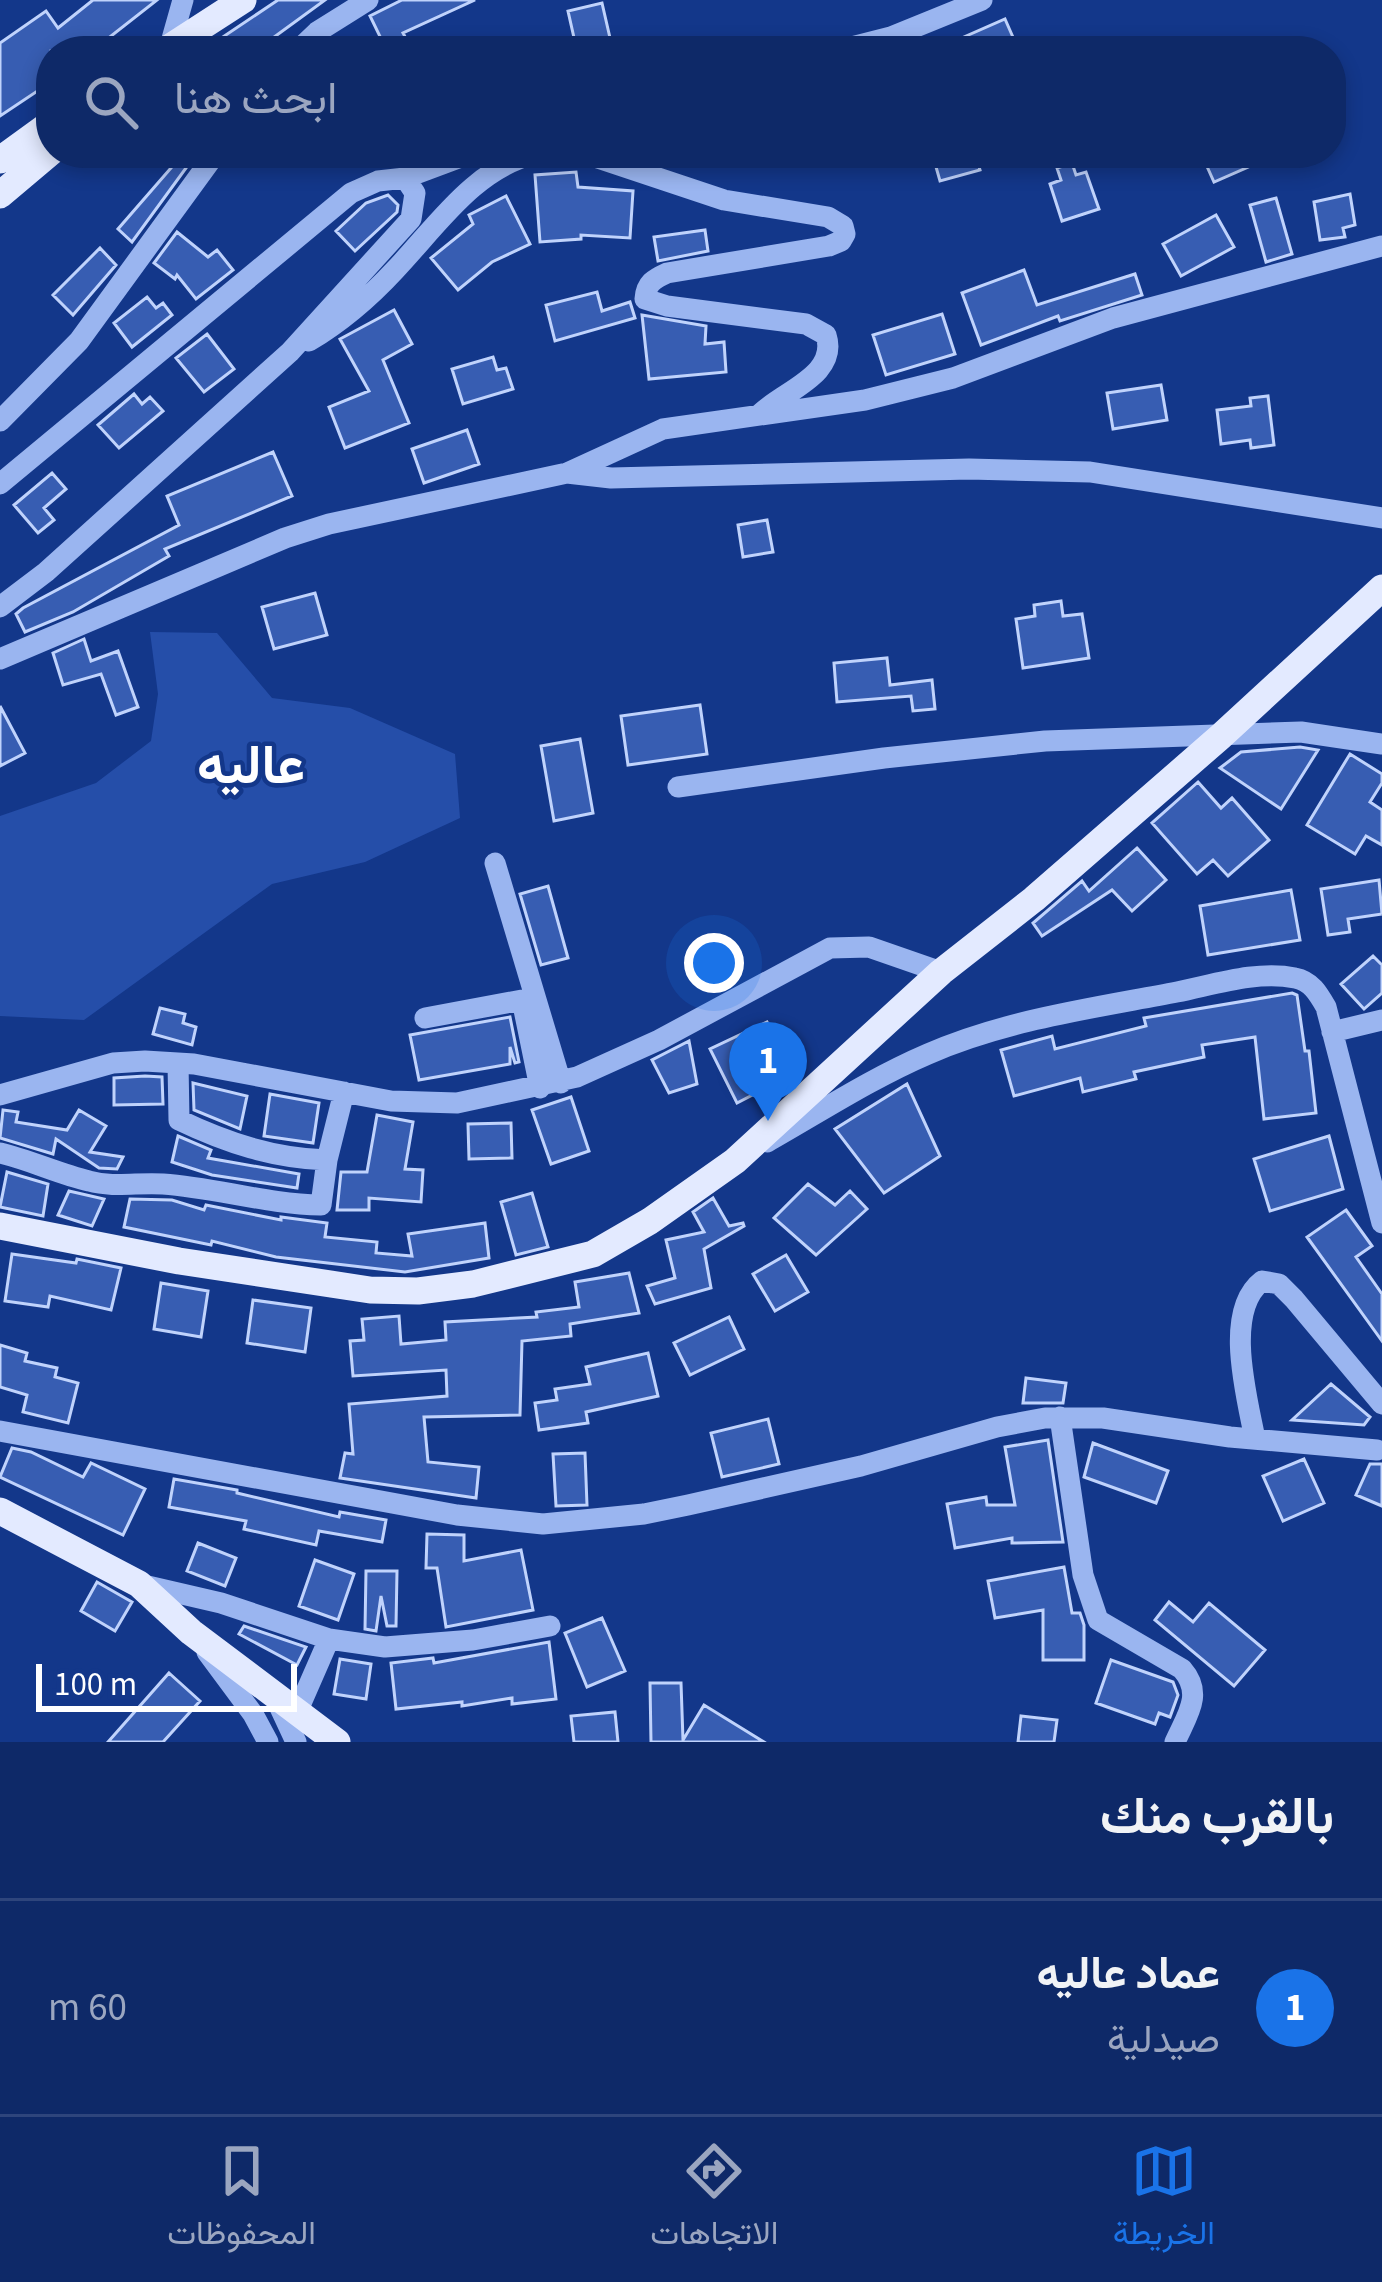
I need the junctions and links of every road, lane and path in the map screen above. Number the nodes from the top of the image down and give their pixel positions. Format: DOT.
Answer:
graph roads {
  1 [pos="183,0"];
  2 [pos="243,0"];
  3 [pos="368,0"];
  4 [pos="982,0"];
  5 [pos="171,36"];
  6 [pos="187,36"];
  7 [pos="313,36"];
  8 [pos="893,36"];
  9 [pos="36,134"];
  10 [pos="0,160"];
  11 [pos="36,165"];
  12 [pos="205,168"];
  13 [pos="432,168"];
  14 [pos="506,168"];
  15 [pos="628,168"];
  16 [pos="405,178"];
  17 [pos="0,195"];
  18 [pos="1382,246"];
  19 [pos="290,352"];
  20 [pos="760,414"];
  21 [pos="0,421"];
  22 [pos="567,473"];
  23 [pos="0,484"];
  24 [pos="1382,518"];
  25 [pos="1382,588"];
  26 [pos="0,607"];
  27 [pos="0,659"];
  28 [pos="1220,737"];
  29 [pos="1382,744"];
  30 [pos="678,787"];
  31 [pos="495,863"];
  32 [pos="941,972"];
  33 [pos="424,1018"];
  34 [pos="1382,1020"];
  35 [pos="1332,1033"];
  36 [pos="178,1063"];
  37 [pos="551,1085"];
  38 [pos="344,1091"];
  39 [pos="0,1095"];
  40 [pos="0,1153"];
  41 [pos="327,1160"];
  42 [pos="735,1160"];
  43 [pos="1382,1222"];
  44 [pos="0,1226"];
  45 [pos="1382,1404"];
  46 [pos="1060,1417"];
  47 [pos="0,1432"];
  48 [pos="1255,1439"];
  49 [pos="1377,1450"];
  50 [pos="0,1511"];
  51 [pos="139,1584"];
  52 [pos="550,1626"];
  53 [pos="191,1632"];
  54 [pos="329,1639"];
  55 [pos="270,1690"];
  56 [pos="298,1710"];
  57 [pos="318,1740"];
  58 [pos="268,1742"];
  59 [pos="1175,1742"];
  1 -- 5 [label="street"];
  2 -- 6 [label="main road"];
  3 -- 7 [label="street"];
  4 -- 8 [label="street"];
  9 -- 10 [label="main road"];
  11 -- 17 [label="main road"];
  12 -- 21 [label="street"];
  13 -- 16 [label="street"];
  14 -- 19 [label="street"];
  15 -- 20 [label="street"];
  16 -- 19 [label="street"];
  16 -- 23 [label="street"];
  18 -- 20 [label="street"];
  19 -- 26 [label="street"];
  20 -- 22 [label="street"];
  22 -- 24 [label="street"];
  22 -- 27 [label="street"];
  25 -- 28 [label="main road"];
  28 -- 29 [label="street"];
  28 -- 30 [label="street"];
  28 -- 32 [label="main road"];
  31 -- 37 [label="street"];
  32 -- 37 [label="street"];
  32 -- 42 [label="main road"];
  33 -- 37 [label="street"];
  34 -- 35 [label="street"];
  35 -- 42 [label="street"];
  35 -- 43 [label="street"];
  36 -- 38 [label="street"];
  36 -- 39 [label="street"];
  36 -- 41 [label="street"];
  37 -- 38 [label="street"];
  38 -- 41 [label="street"];
  40 -- 41 [label="street"];
  42 -- 44 [label="main road"];
  45 -- 48 [label="street"];
  46 -- 47 [label="street"];
  46 -- 48 [label="street"];
  46 -- 59 [label="street"];
  48 -- 49 [label="street"];
  50 -- 51 [label="main road"];
  51 -- 53 [label="main road"];
  51 -- 54 [label="street"];
  52 -- 54 [label="street"];
  53 -- 55 [label="main road"];
  53 -- 58 [label="street"];
  54 -- 56 [label="street"];
  55 -- 56 [label="main road"];
  55 -- 57 [label="street"];
  56 -- 57 [label="main road"];
}
